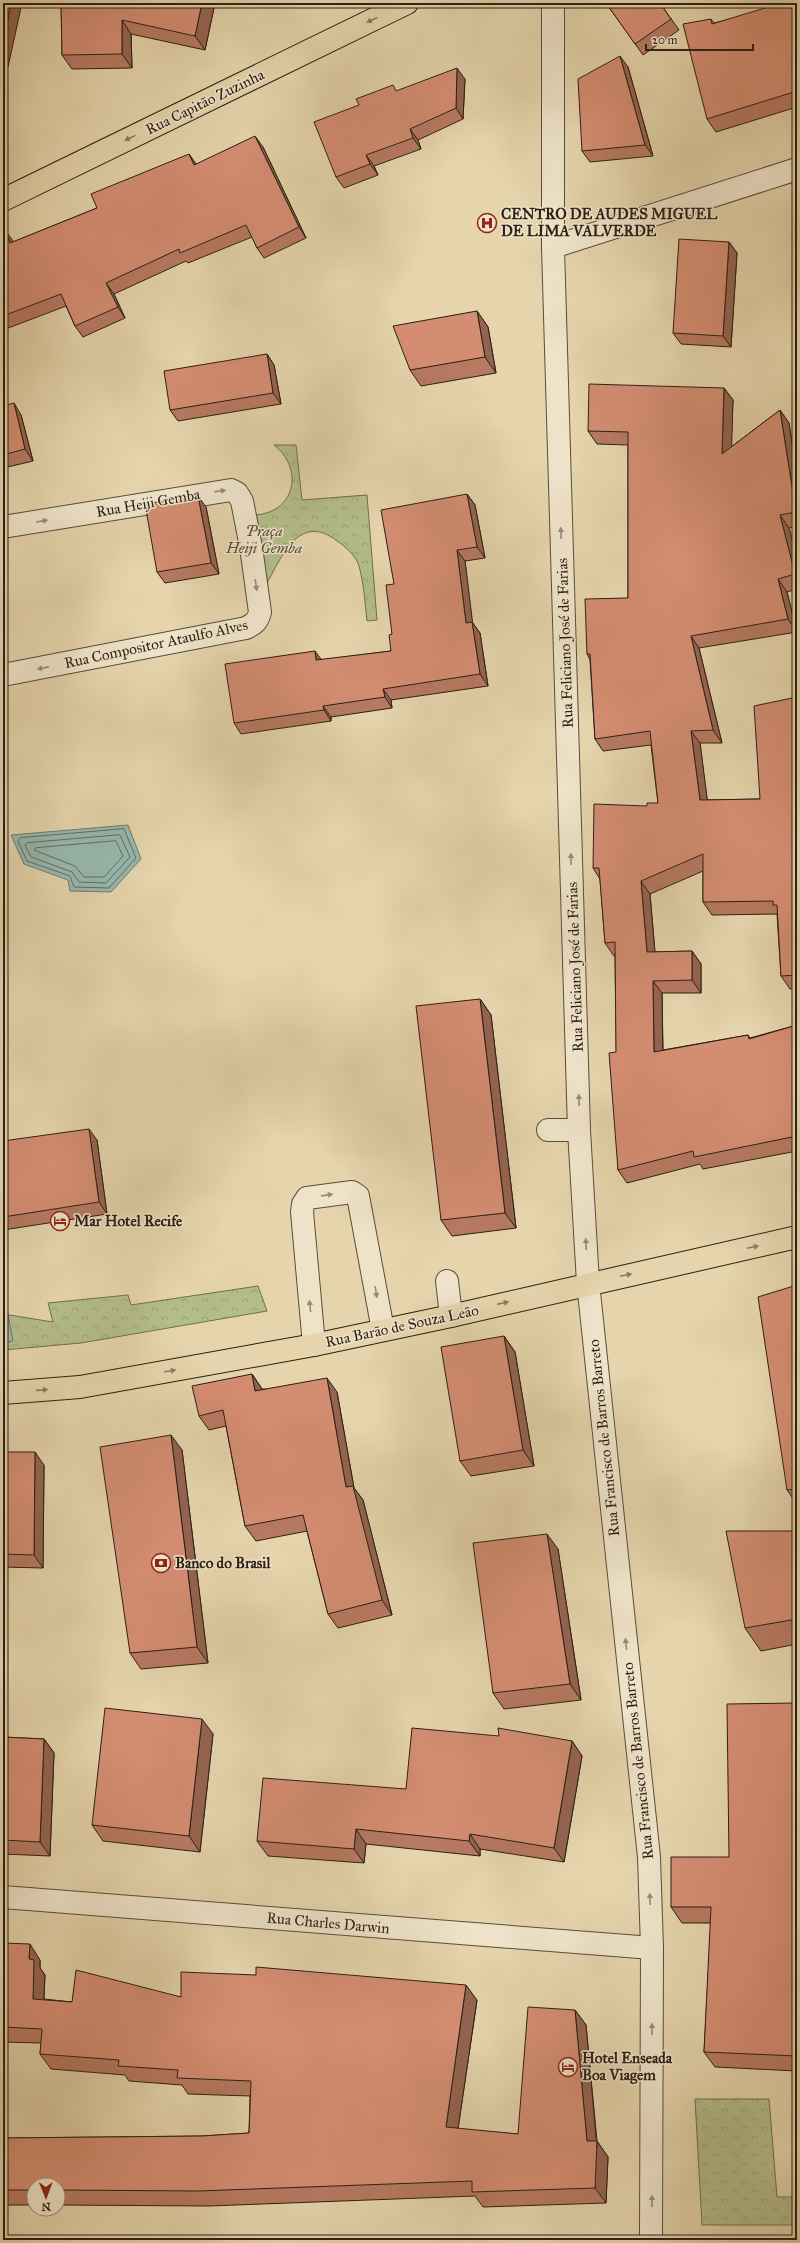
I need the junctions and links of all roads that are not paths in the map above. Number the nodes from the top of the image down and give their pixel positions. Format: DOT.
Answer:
graph roads {
  1 [pos="407,3"];
  2 [pos="553,3"];
  3 [pos="797,171"];
  4 [pos="3,200"];
  5 [pos="553,248"];
  6 [pos="3,527"];
  7 [pos="251,547"];
  8 [pos="3,675"];
  9 [pos="548,1130"];
  10 [pos="579,1130"];
  11 [pos="797,1237"];
  12 [pos="447,1281"];
  13 [pos="588,1283"];
  14 [pos="451,1316"];
  15 [pos="383,1330"];
  16 [pos="314,1345"];
  17 [pos="3,1393"];
  18 [pos="3,1897"];
  19 [pos="652,1948"];
  20 [pos="651,2240"];
  1 -- 4 [label="main road, Rua Capitão Zuzinha, one-way"];
  2 -- 5 [label="street, Rua Feliciano José de Farias"];
  3 -- 5 [label="street"];
  10 -- 5 [label="street, Rua Feliciano José de Farias, one-way"];
  6 -- 7 [label="street, Rua Heiji Gemba, one-way"];
  7 -- 8 [label="street, Rua Compositor Ataulfo Alves, one-way"];
  9 -- 10 [label="street"];
  13 -- 10 [label="street, Rua Feliciano José de Farias, one-way"];
  13 -- 11 [label="main road, Rua Barão de Souza Leão, one-way"];
  12 -- 14 [label="street"];
  14 -- 13 [label="main road, Rua Barão de Souza Leão, one-way"];
  19 -- 13 [label="street, Rua Francisco de Barros Barreto, one-way"];
  14 -- 15 [label="main road, Rua Barão de Souza Leão"];
  15 -- 16 [label="main road, Rua Barão de Souza Leão"];
  16 -- 15 [label="street, one-way"];
  17 -- 16 [label="main road, Rua Barão de Souza Leão, one-way"];
  18 -- 19 [label="street, Rua Charles Darwin"];
  20 -- 19 [label="street, Rua Francisco de Barros Barreto, one-way"];
}
